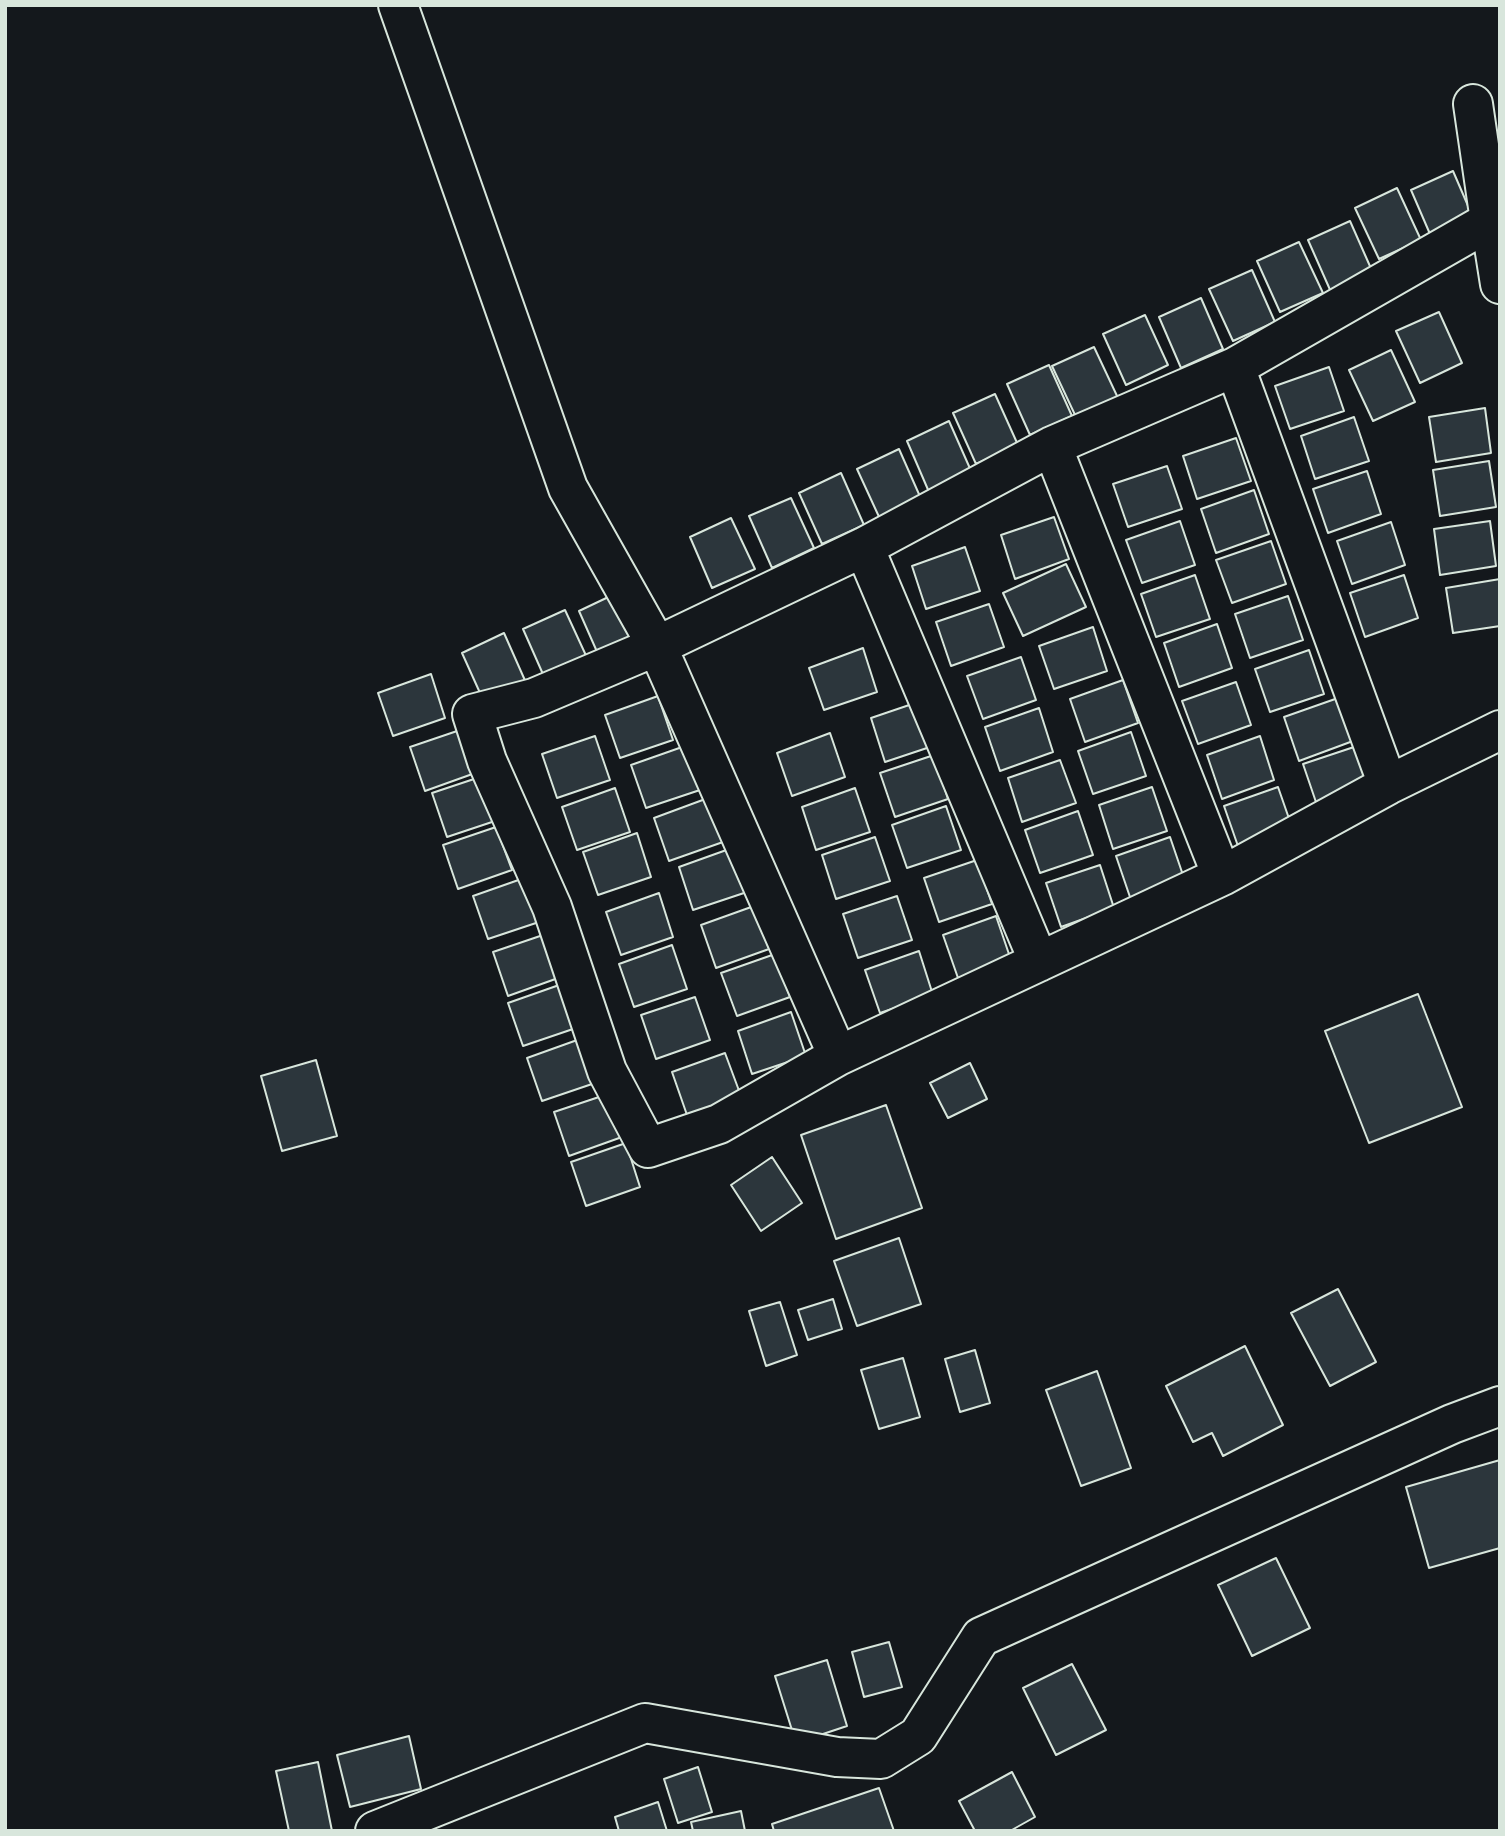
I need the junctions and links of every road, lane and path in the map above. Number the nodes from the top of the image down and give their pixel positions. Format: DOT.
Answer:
graph roads {
  1 [pos="398,5"];
  2 [pos="1473,104"];
  3 [pos="1490,221"];
  4 [pos="1500,284"];
  5 [pos="1235,367"];
  6 [pos="1052,446"];
  7 [pos="864,547"];
  8 [pos="657,646"];
  9 [pos="1500,730"];
  10 [pos="1388,785"];
  11 [pos="1222,876"];
  12 [pos="1039,962"];
  13 [pos="838,1056"];
  14 [pos="1500,1406"];
  15 [pos="376,1831"];
  1 -- 8 [label="street"];
  2 -- 3 [label="street"];
  3 -- 4 [label="street"];
  3 -- 5 [label="street"];
  5 -- 6 [label="street"];
  5 -- 10 [label="street"];
  6 -- 7 [label="street"];
  6 -- 11 [label="street"];
  7 -- 8 [label="street"];
  7 -- 12 [label="street"];
  8 -- 13 [label="street"];
  8 -- 13 [label="street"];
  9 -- 10 [label="street"];
  10 -- 11 [label="street"];
  11 -- 12 [label="street"];
  12 -- 13 [label="street"];
  14 -- 15 [label="street"];
}
